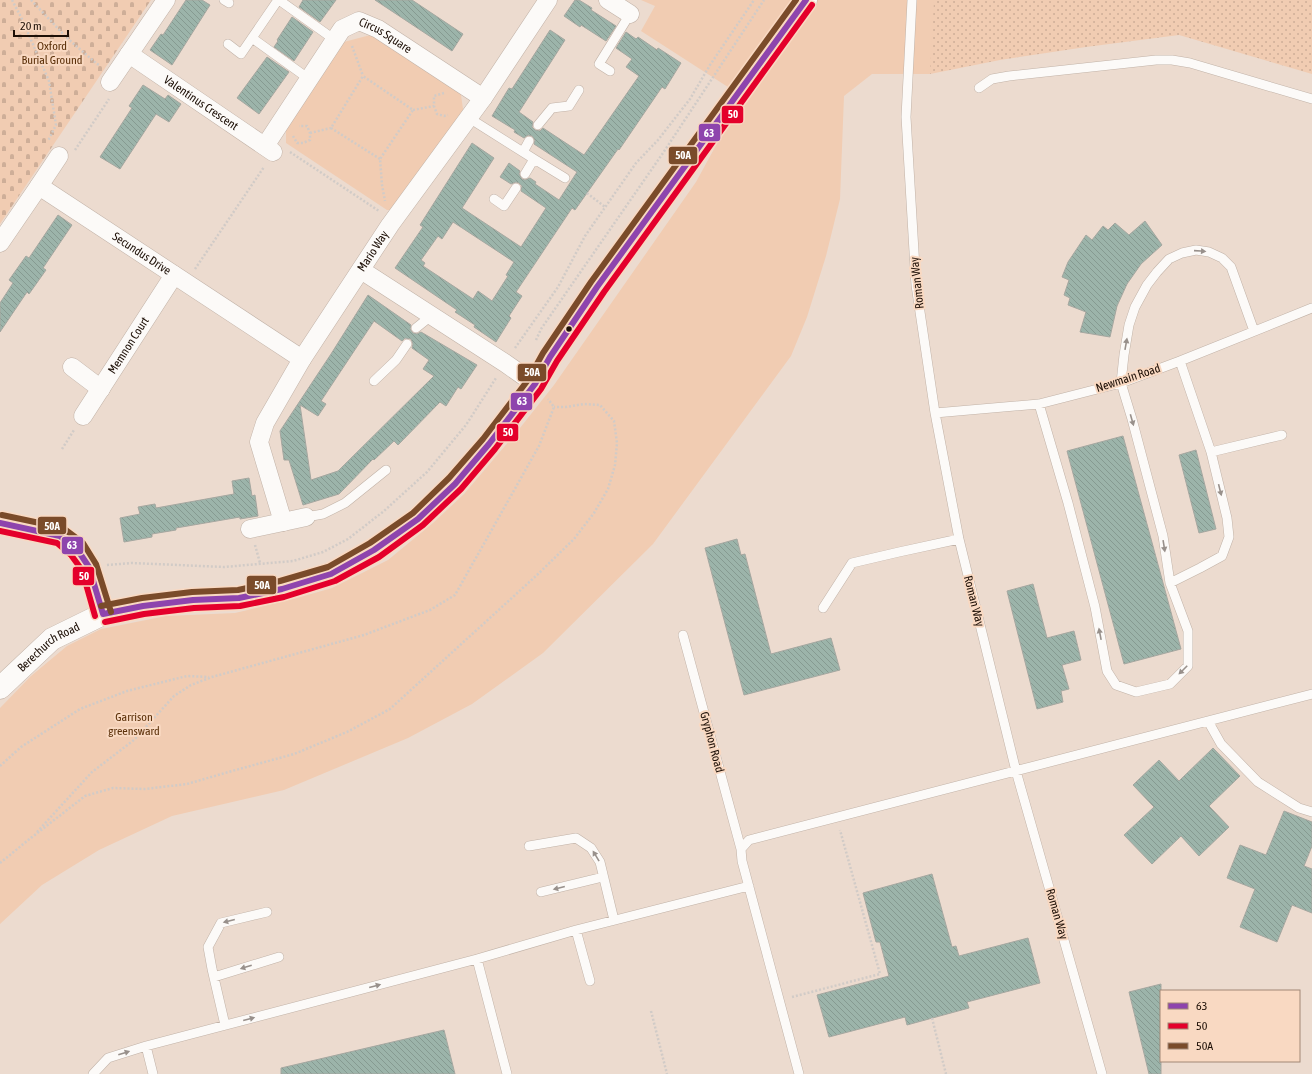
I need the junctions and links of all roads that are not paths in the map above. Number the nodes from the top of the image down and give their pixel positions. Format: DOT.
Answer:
graph roads {
  1 [pos="166,0"];
  2 [pos="278,0"];
  3 [pos="548,0"];
  4 [pos="608,0"];
  5 [pos="806,0"];
  6 [pos="912,0"];
  7 [pos="630,14"];
  8 [pos="252,38"];
  9 [pos="335,40"];
  10 [pos="228,44"];
  11 [pos="129,54"];
  12 [pos="610,71"];
  13 [pos="114,76"];
  14 [pos="309,79"];
  15 [pos="979,88"];
  16 [pos="579,90"];
  17 [pos="483,98"];
  18 [pos="1312,99"];
  19 [pos="460,116"];
  20 [pos="538,125"];
  21 [pos="529,141"];
  22 [pos="269,149"];
  23 [pos="523,152"];
  24 [pos="62,158"];
  25 [pos="534,159"];
  26 [pos="525,174"];
  27 [pos="565,178"];
  28 [pos="39,186"];
  29 [pos="516,188"];
  30 [pos="494,199"];
  31 [pos="0,243"];
  32 [pos="361,270"];
  33 [pos="180,279"];
  34 [pos="1312,308"];
  35 [pos="431,316"];
  36 [pos="416,328"];
  37 [pos="1254,331"];
  38 [pos="407,344"];
  39 [pos="302,359"];
  40 [pos="1180,361"];
  41 [pos="72,367"];
  42 [pos="374,381"];
  43 [pos="1121,383"];
  44 [pos="535,384"];
  45 [pos="101,388"];
  46 [pos="1039,404"];
  47 [pos="935,413"];
  48 [pos="83,416"];
  49 [pos="1282,435"];
  50 [pos="1211,452"];
  51 [pos="386,470"];
  52 [pos="306,518"];
  53 [pos="283,522"];
  54 [pos="0,523"];
  55 [pos="250,529"];
  56 [pos="959,539"];
  57 [pos="1170,583"];
  58 [pos="823,608"];
  59 [pos="103,614"];
  60 [pos="683,635"];
  61 [pos="0,688"];
  62 [pos="1312,694"];
  63 [pos="1208,721"];
  64 [pos="1016,771"];
  65 [pos="1312,812"];
  66 [pos="529,846"];
  67 [pos="741,850"];
  68 [pos="603,877"];
  69 [pos="749,886"];
  70 [pos="541,892"];
  71 [pos="267,912"];
  72 [pos="614,920"];
  73 [pos="576,930"];
  74 [pos="279,957"];
  75 [pos="477,959"];
  76 [pos="214,977"];
  77 [pos="590,981"];
  78 [pos="225,1025"];
  79 [pos="146,1046"];
  80 [pos="93,1074"];
  81 [pos="153,1074"];
  82 [pos="507,1074"];
  83 [pos="799,1074"];
  84 [pos="1102,1074"];
  1 -- 11 [label="street"];
  2 -- 8 [label="lane"];
  2 -- 9 [label="lane"];
  3 -- 17 [label="street, Mario Way"];
  4 -- 7 [label="street"];
  5 -- 44 [label="street, Berechurch Road"];
  6 -- 47 [label="lane, Roman Way"];
  7 -- 12 [label="lane"];
  8 -- 10 [label="lane"];
  8 -- 14 [label="lane"];
  9 -- 14 [label="street, Circus Square"];
  9 -- 17 [label="street, Circus Square"];
  11 -- 13 [label="street"];
  11 -- 22 [label="street, Valentinus Crescent"];
  14 -- 22 [label="street, Circus Square"];
  15 -- 18 [label="lane"];
  16 -- 20 [label="lane"];
  17 -- 19 [label="street, Mario Way"];
  19 -- 23 [label="lane"];
  19 -- 32 [label="street, Mario Way"];
  21 -- 23 [label="lane"];
  23 -- 25 [label="lane"];
  24 -- 28 [label="street"];
  25 -- 26 [label="lane"];
  25 -- 27 [label="lane"];
  28 -- 31 [label="street"];
  28 -- 33 [label="street, Secundus Drive"];
  29 -- 30 [label="lane"];
  32 -- 35 [label="street"];
  32 -- 39 [label="street, Mario Way"];
  33 -- 39 [label="street, Secundus Drive"];
  33 -- 45 [label="street, Memnon Court"];
  34 -- 37 [label="lane, Newmain Road"];
  35 -- 36 [label="lane"];
  35 -- 44 [label="street"];
  37 -- 40 [label="lane, Newmain Road"];
  43 -- 37 [label="lane, one-way"];
  38 -- 42 [label="lane"];
  39 -- 53 [label="street, Mario Way"];
  40 -- 43 [label="lane, Newmain Road"];
  40 -- 50 [label="lane"];
  41 -- 45 [label="street"];
  43 -- 46 [label="lane, Newmain Road"];
  43 -- 57 [label="lane, one-way"];
  44 -- 59 [label="street, Berechurch Road"];
  45 -- 48 [label="street, Memnon Court"];
  46 -- 47 [label="lane, Newmain Road"];
  57 -- 46 [label="lane, one-way"];
  47 -- 56 [label="lane, Roman Way"];
  49 -- 50 [label="lane"];
  50 -- 57 [label="lane, one-way"];
  51 -- 52 [label="lane"];
  52 -- 53 [label="street"];
  53 -- 55 [label="street"];
  54 -- 59 [label="street"];
  56 -- 58 [label="lane"];
  56 -- 64 [label="lane, Roman Way"];
  59 -- 61 [label="street, Berechurch Road"];
  60 -- 67 [label="lane, Gryphon Road"];
  62 -- 63 [label="lane"];
  63 -- 64 [label="lane"];
  63 -- 65 [label="lane"];
  64 -- 67 [label="lane"];
  64 -- 84 [label="lane, Roman Way"];
  68 -- 66 [label="lane, one-way"];
  67 -- 69 [label="lane, Gryphon Road"];
  68 -- 70 [label="lane, one-way"];
  68 -- 72 [label="lane"];
  69 -- 72 [label="lane"];
  69 -- 83 [label="lane"];
  71 -- 76 [label="lane, one-way"];
  72 -- 73 [label="lane"];
  73 -- 75 [label="lane"];
  73 -- 77 [label="lane"];
  74 -- 76 [label="lane, one-way"];
  78 -- 75 [label="lane, one-way"];
  75 -- 82 [label="lane"];
  76 -- 78 [label="lane"];
  78 -- 79 [label="lane"];
  80 -- 79 [label="lane, one-way"];
  79 -- 81 [label="lane"];
}
